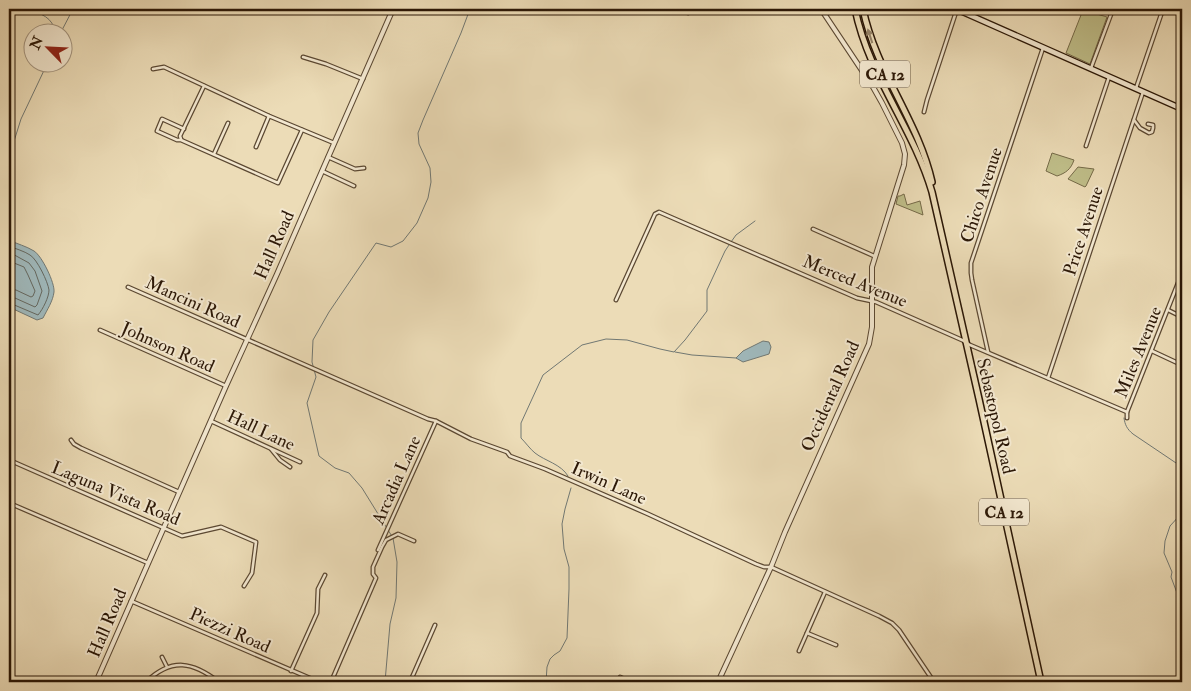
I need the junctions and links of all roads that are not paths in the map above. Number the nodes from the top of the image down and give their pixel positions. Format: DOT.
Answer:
graph roads {
  1 [pos="393,9"];
  2 [pos="684,9"];
  3 [pos="691,9"];
  4 [pos="821,9"];
  5 [pos="855,9"];
  6 [pos="864,9"];
  7 [pos="957,9"];
  8 [pos="1113,9"];
  9 [pos="1163,9"];
  10 [pos="1043,48"];
  11 [pos="303,57"];
  12 [pos="153,69"];
  13 [pos="1091,69"];
  14 [pos="1109,77"];
  15 [pos="363,79"];
  16 [pos="204,86"];
  17 [pos="1136,88"];
  18 [pos="1143,92"];
  19 [pos="1182,109"];
  20 [pos="924,112"];
  21 [pos="269,116"];
  22 [pos="1134,120"];
  23 [pos="228,123"];
  24 [pos="1148,124"];
  25 [pos="184,129"];
  26 [pos="302,130"];
  27 [pos="181,140"];
  28 [pos="334,143"];
  29 [pos="1086,146"];
  30 [pos="256,147"];
  31 [pos="214,154"];
  32 [pos="328,157"];
  33 [pos="364,168"];
  34 [pos="322,171"];
  35 [pos="354,186"];
  36 [pos="938,215"];
  37 [pos="813,229"];
  38 [pos="874,256"];
  39 [pos="1182,273"];
  40 [pos="128,287"];
  41 [pos="616,300"];
  42 [pos="872,301"];
  43 [pos="1168,310"];
  44 [pos="1182,317"];
  45 [pos="100,330"];
  46 [pos="248,340"];
  47 [pos="966,342"];
  48 [pos="988,352"];
  49 [pos="1152,352"];
  50 [pos="1182,365"];
  51 [pos="1048,378"];
  52 [pos="226,386"];
  53 [pos="1127,412"];
  54 [pos="1127,418"];
  55 [pos="211,421"];
  56 [pos="436,421"];
  57 [pos="71,440"];
  58 [pos="270,448"];
  59 [pos="9,460"];
  60 [pos="300,462"];
  61 [pos="290,467"];
  62 [pos="180,492"];
  63 [pos="9,503"];
  64 [pos="164,528"];
  65 [pos="414,541"];
  66 [pos="378,550"];
  67 [pos="148,563"];
  68 [pos="771,567"];
  69 [pos="325,574"];
  70 [pos="244,586"];
  71 [pos="826,592"];
  72 [pos="131,601"];
  73 [pos="435,625"];
  74 [pos="808,632"];
  75 [pos="836,645"];
  76 [pos="799,651"];
  77 [pos="162,656"];
  78 [pos="167,667"];
  79 [pos="291,671"];
  80 [pos="620,677"];
  81 [pos="96,682"];
  82 [pos="146,682"];
  83 [pos="219,682"];
  84 [pos="319,682"];
  85 [pos="331,682"];
  86 [pos="410,682"];
  87 [pos="631,682"];
  88 [pos="718,682"];
  89 [pos="934,682"];
  90 [pos="1040,682"];
  1 -- 15 [label="street, Hall Road"];
  2 -- 3 [label="street"];
  4 -- 38 [label="street, Occidental Road"];
  5 -- 36 [label="main road, Sebastopol Road / CA 12"];
  36 -- 6 [label="main road, Sebastopol Road / CA 12, one-way"];
  7 -- 10 [label="main road"];
  7 -- 20 [label="street"];
  8 -- 13 [label="street"];
  9 -- 17 [label="street"];
  10 -- 13 [label="main road"];
  10 -- 48 [label="street, Chico Avenue"];
  11 -- 15 [label="street"];
  12 -- 16 [label="street"];
  13 -- 14 [label="main road"];
  14 -- 17 [label="main road"];
  14 -- 29 [label="street"];
  15 -- 28 [label="street, Hall Road"];
  16 -- 21 [label="street"];
  16 -- 25 [label="street"];
  17 -- 18 [label="main road"];
  18 -- 19 [label="main road"];
  18 -- 22 [label="street, Price Avenue"];
  21 -- 26 [label="street"];
  21 -- 30 [label="street"];
  22 -- 24 [label="street"];
  22 -- 51 [label="street, Price Avenue"];
  23 -- 31 [label="street"];
  25 -- 27 [label="street"];
  25 -- 27 [label="street"];
  26 -- 28 [label="street"];
  26 -- 31 [label="street"];
  27 -- 31 [label="street"];
  28 -- 32 [label="street, Hall Road"];
  32 -- 33 [label="street"];
  32 -- 34 [label="street, Hall Road"];
  34 -- 35 [label="street"];
  34 -- 46 [label="street, Hall Road"];
  36 -- 47 [label="main road, Sebastopol Road / CA 12"];
  37 -- 38 [label="street"];
  38 -- 42 [label="street, Occidental Road"];
  39 -- 43 [label="street, Miles Avenue"];
  40 -- 46 [label="street, Mancini Road"];
  41 -- 42 [label="street, Merced Avenue"];
  42 -- 47 [label="street, Merced Avenue"];
  42 -- 68 [label="street, Occidental Road"];
  43 -- 44 [label="street"];
  43 -- 49 [label="street, Miles Avenue"];
  45 -- 52 [label="street, Johnson Road"];
  46 -- 52 [label="street, Hall Road"];
  46 -- 56 [label="street, Irwin Lane"];
  47 -- 48 [label="street, Merced Avenue"];
  47 -- 90 [label="main road, Sebastopol Road / CA 12"];
  48 -- 51 [label="street, Merced Avenue"];
  49 -- 50 [label="street"];
  49 -- 53 [label="street, Miles Avenue"];
  51 -- 53 [label="street, Merced Avenue"];
  52 -- 55 [label="street, Hall Road"];
  53 -- 54 [label="street"];
  55 -- 58 [label="street, Hall Lane"];
  55 -- 62 [label="street, Hall Road"];
  56 -- 66 [label="street, Arcadia Lane"];
  56 -- 68 [label="street, Irwin Lane"];
  57 -- 62 [label="street"];
  58 -- 60 [label="street, Hall Lane"];
  58 -- 61 [label="street"];
  59 -- 64 [label="street, Laguna Vista Road"];
  62 -- 64 [label="street, Hall Road"];
  63 -- 67 [label="street"];
  64 -- 67 [label="street, Hall Road"];
  64 -- 70 [label="street, Laguna Vista Road"];
  65 -- 85 [label="street"];
  67 -- 72 [label="street, Hall Road"];
  68 -- 71 [label="street, Irwin Lane"];
  68 -- 88 [label="street, Occidental Road"];
  69 -- 79 [label="street"];
  71 -- 74 [label="street"];
  71 -- 89 [label="street, Irwin Lane"];
  72 -- 79 [label="street, Piezzi Road"];
  72 -- 81 [label="street, Hall Road"];
  73 -- 86 [label="street"];
  74 -- 75 [label="street"];
  74 -- 76 [label="street"];
  77 -- 78 [label="street"];
  78 -- 82 [label="street"];
  78 -- 83 [label="street"];
  79 -- 84 [label="street, Piezzi Road"];
  80 -- 87 [label="street"];
}
